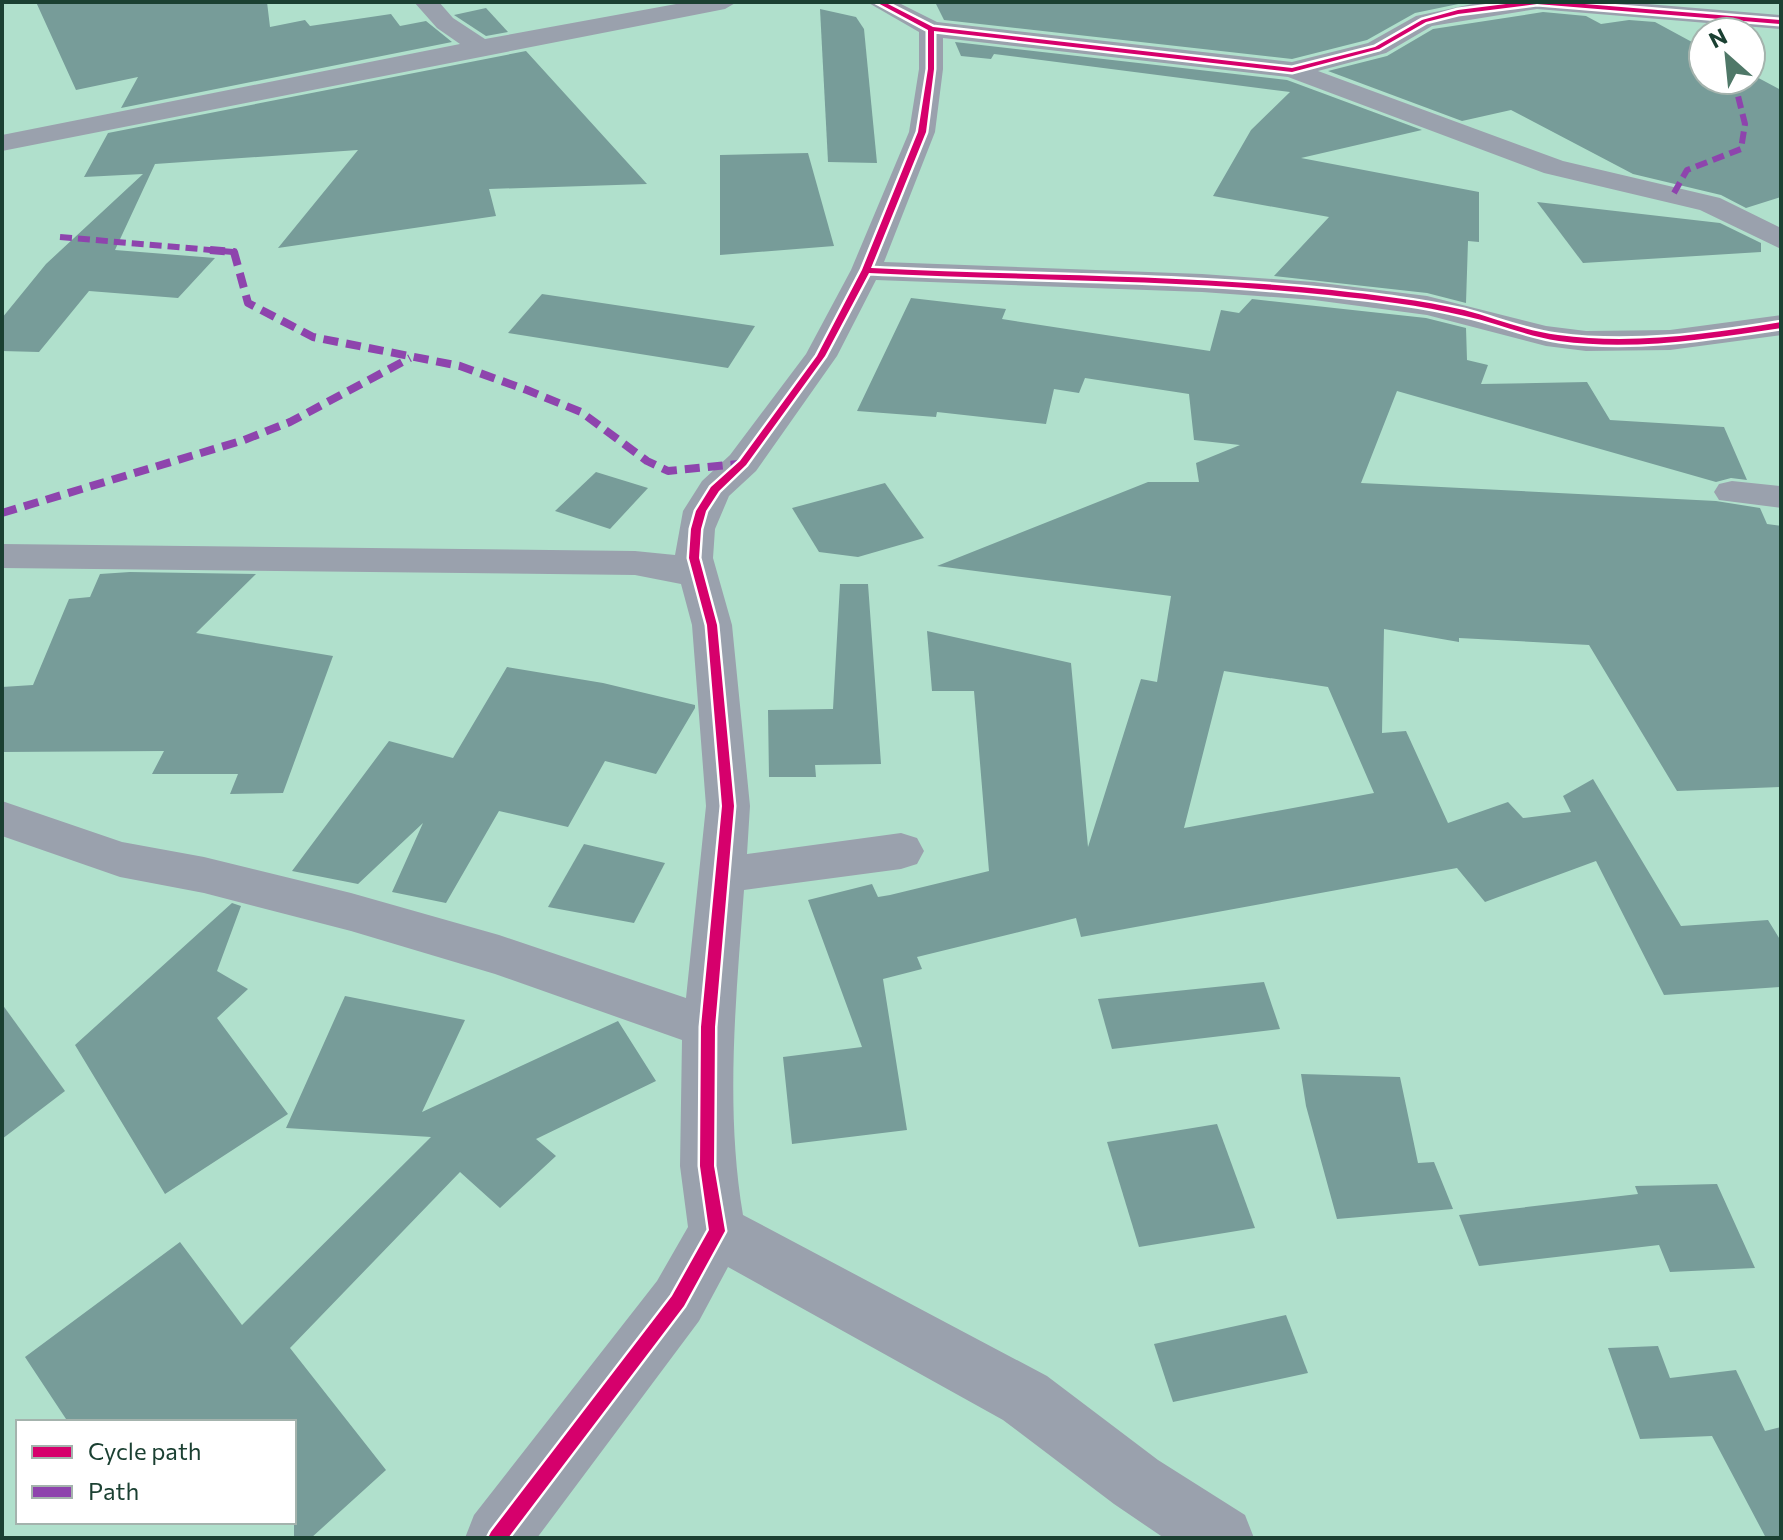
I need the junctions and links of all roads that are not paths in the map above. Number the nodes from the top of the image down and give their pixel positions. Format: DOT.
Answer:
graph roads {
  1 [pos="426,2"];
  2 [pos="725,2"];
  3 [pos="879,2"];
  4 [pos="1703,10"];
  5 [pos="1781,22"];
  6 [pos="931,29"];
  7 [pos="481,47"];
  8 [pos="1292,70"];
  9 [pos="2,143"];
  10 [pos="1781,240"];
  11 [pos="866,270"];
  12 [pos="1781,325"];
  13 [pos="1732,492"];
  14 [pos="1781,497"];
  15 [pos="2,556"];
  16 [pos="698,576"];
  17 [pos="2,818"];
  18 [pos="901,851"];
  19 [pos="723,875"];
  20 [pos="708,1027"];
  21 [pos="717,1231"];
  22 [pos="497,1538"];
  23 [pos="1222,1538"];
  1 -- 7 [label="street"];
  2 -- 7 [label="street"];
  3 -- 6 [label="street"];
  4 -- 5 [label="street"];
  4 -- 8 [label="street"];
  6 -- 8 [label="street"];
  6 -- 11 [label="street"];
  7 -- 9 [label="street"];
  8 -- 10 [label="street"];
  11 -- 12 [label="street"];
  11 -- 16 [label="street"];
  13 -- 14 [label="street"];
  15 -- 16 [label="street"];
  16 -- 19 [label="street"];
  17 -- 20 [label="street"];
  18 -- 19 [label="street"];
  19 -- 20 [label="street"];
  20 -- 21 [label="street"];
  21 -- 22 [label="street"];
  21 -- 23 [label="street"];
}
